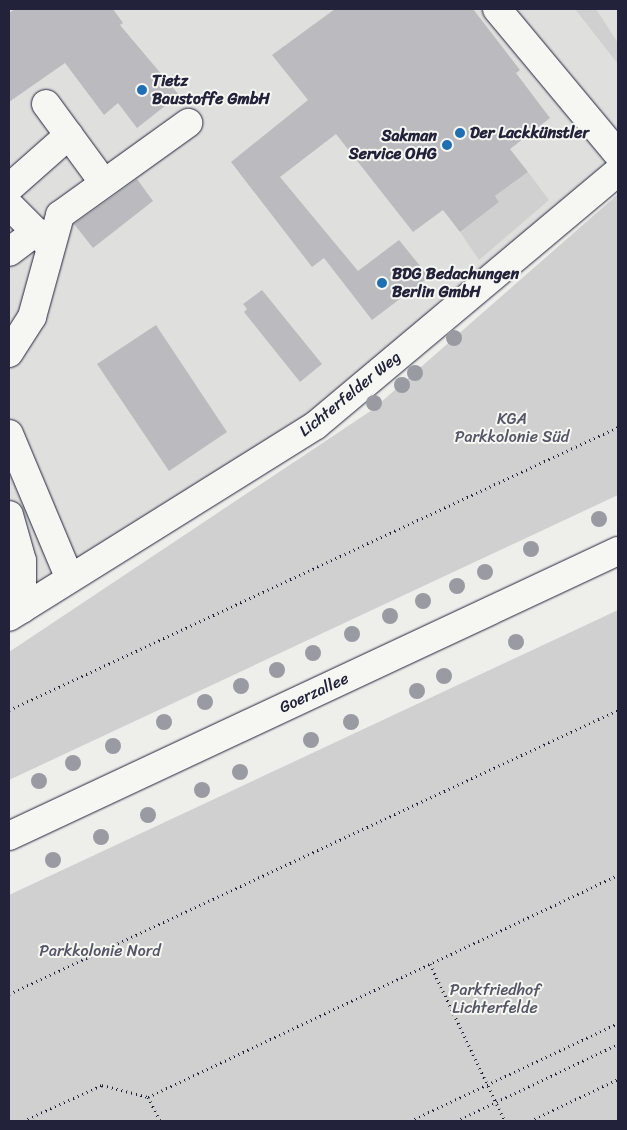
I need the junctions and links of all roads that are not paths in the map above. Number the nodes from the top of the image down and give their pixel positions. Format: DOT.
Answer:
graph roads {
  1 [pos="498,9"];
  2 [pos="46,104"];
  3 [pos="188,124"];
  4 [pos="69,135"];
  5 [pos="618,154"];
  6 [pos="618,172"];
  7 [pos="104,182"];
  8 [pos="9,188"];
  9 [pos="9,205"];
  10 [pos="43,239"];
  11 [pos="9,252"];
  12 [pos="9,353"];
  13 [pos="9,434"];
  14 [pos="9,515"];
  15 [pos="618,551"];
  16 [pos="69,577"];
  17 [pos="15,613"];
  18 [pos="9,836"];
  1 -- 5 [label="street"];
  2 -- 4 [label="street"];
  3 -- 7 [label="street"];
  4 -- 7 [label="street"];
  4 -- 8 [label="street"];
  6 -- 16 [label="street, Lichterfelder Weg"];
  7 -- 10 [label="street"];
  9 -- 10 [label="street"];
  10 -- 11 [label="street"];
  10 -- 12 [label="street"];
  13 -- 16 [label="street"];
  14 -- 17 [label="street"];
  15 -- 18 [label="street, Goerzallee"];
  16 -- 17 [label="street, Lichterfelder Weg"];
}
